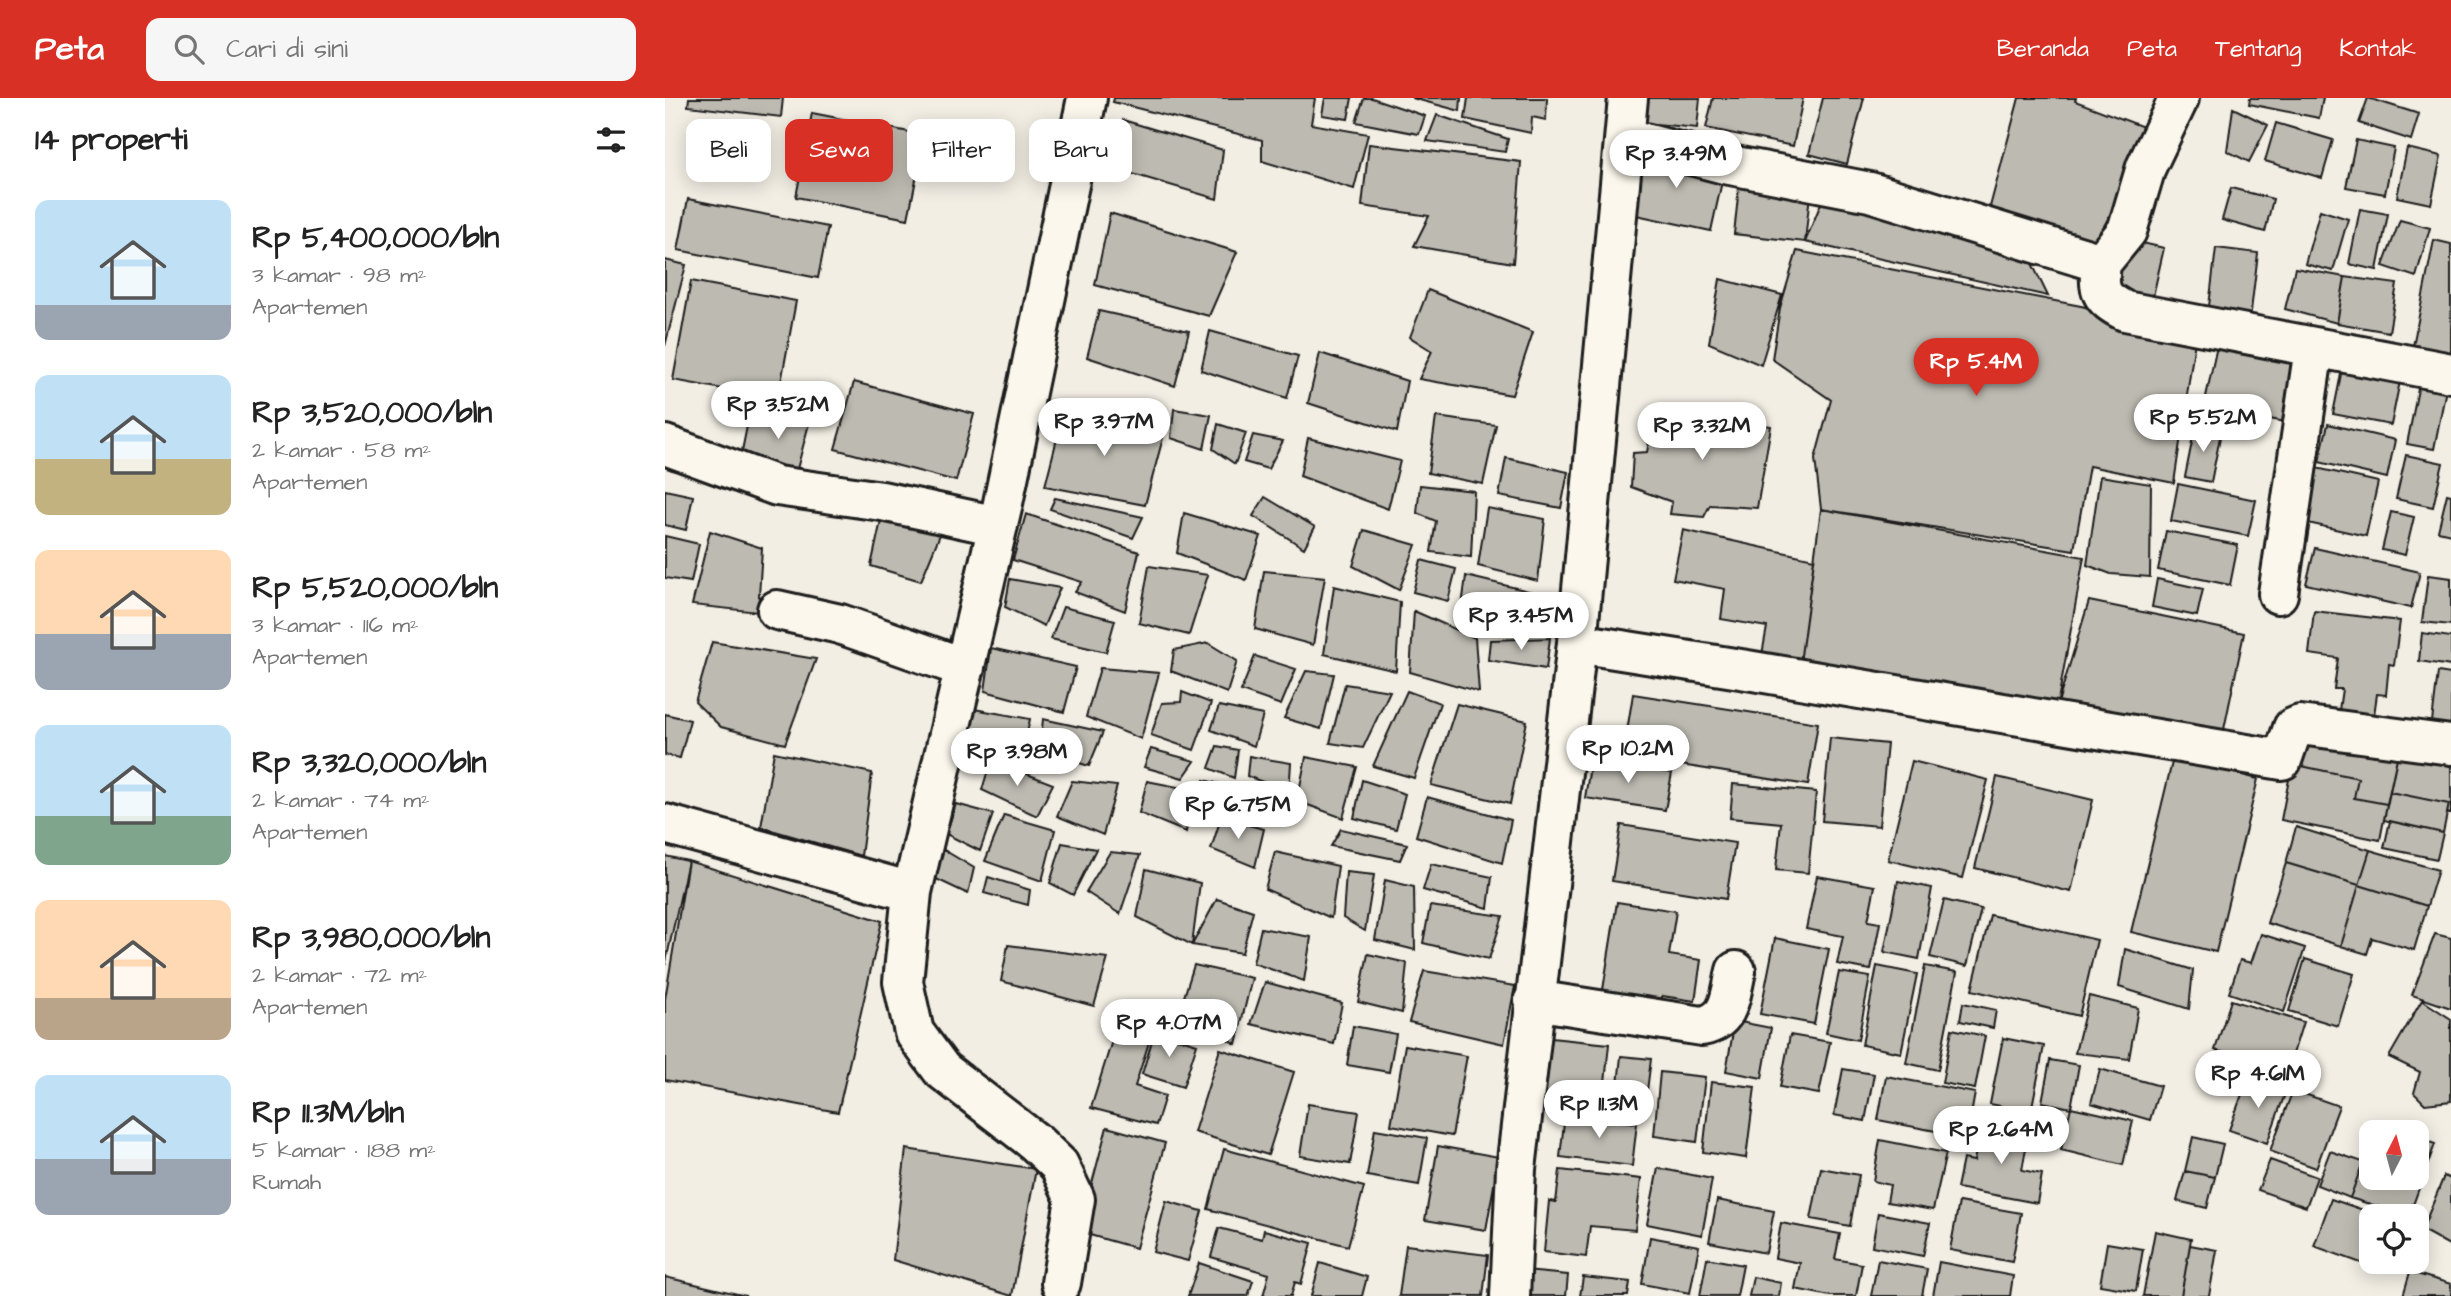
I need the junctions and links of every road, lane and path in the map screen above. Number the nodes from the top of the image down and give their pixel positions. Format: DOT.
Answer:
graph roads {
  1 [pos="1087,98"];
  2 [pos="1628,98"];
  3 [pos="2179,98"];
  4 [pos="1625,138"];
  5 [pos="2101,263"];
  6 [pos="2314,348"];
  7 [pos="2451,373"];
  8 [pos="665,445"];
  9 [pos="998,526"];
  10 [pos="2278,594"];
  11 [pos="777,610"];
  12 [pos="1577,643"];
  13 [pos="965,668"];
  14 [pos="2451,745"];
  15 [pos="665,824"];
  16 [pos="912,892"];
  17 [pos="1736,971"];
  18 [pos="1534,1000"];
  19 [pos="1061,1283"];
  20 [pos="1510,1296"];
  1 -- 9 [label="street"];
  2 -- 4 [label="street"];
  3 -- 5 [label="street"];
  4 -- 5 [label="street"];
  4 -- 12 [label="street"];
  5 -- 6 [label="street"];
  6 -- 7 [label="street"];
  6 -- 10 [label="street"];
  8 -- 9 [label="street"];
  9 -- 13 [label="street"];
  11 -- 13 [label="street"];
  12 -- 14 [label="street"];
  12 -- 18 [label="street"];
  13 -- 16 [label="street"];
  15 -- 16 [label="street"];
  16 -- 19 [label="street"];
  17 -- 18 [label="street"];
  18 -- 20 [label="street"];
}
